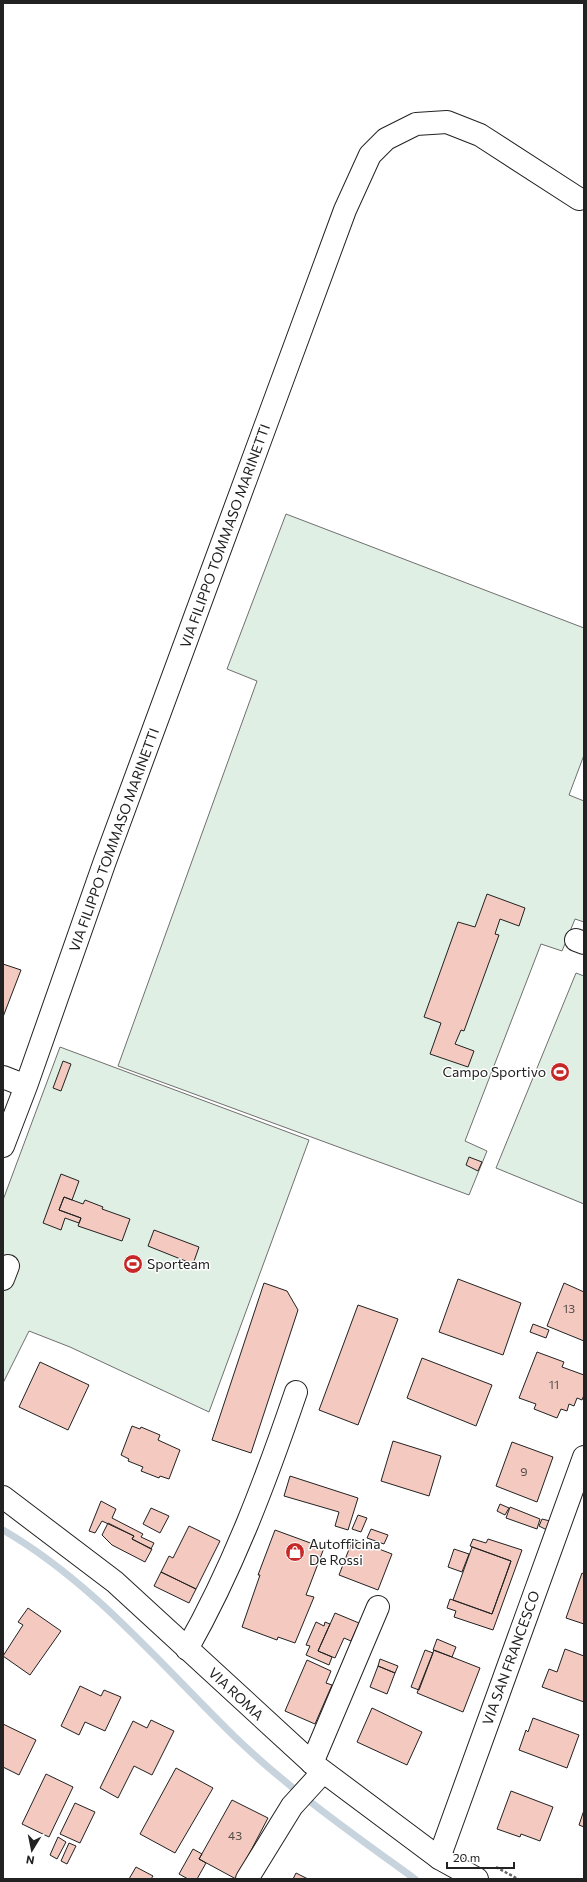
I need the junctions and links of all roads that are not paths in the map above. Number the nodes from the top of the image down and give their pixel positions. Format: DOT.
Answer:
graph roads {
  1 [pos="579,199"];
  2 [pos="3,1077"];
  3 [pos="26,1086"];
  4 [pos="3,1146"];
  5 [pos="296,1392"];
  6 [pos="584,1457"];
  7 [pos="3,1498"];
  8 [pos="378,1607"];
  9 [pos="187,1649"];
  10 [pos="315,1773"];
  11 [pos="439,1858"];
  12 [pos="247,1879"];
  13 [pos="477,1879"];
  1 -- 3 [label="street, VIA FILIPPO TOMMASO MARINETTI"];
  2 -- 3 [label="street"];
  3 -- 4 [label="street, VIA FILIPPO TOMMASO MARINETTI"];
  5 -- 9 [label="street"];
  6 -- 11 [label="street, VIA SAN FRANCESCO"];
  7 -- 9 [label="street, VIA ROMA"];
  8 -- 10 [label="street"];
  9 -- 10 [label="street, VIA ROMA"];
  10 -- 11 [label="street, VIA ROMA"];
  10 -- 12 [label="street"];
  11 -- 13 [label="street, VIA ROMA"];
}
